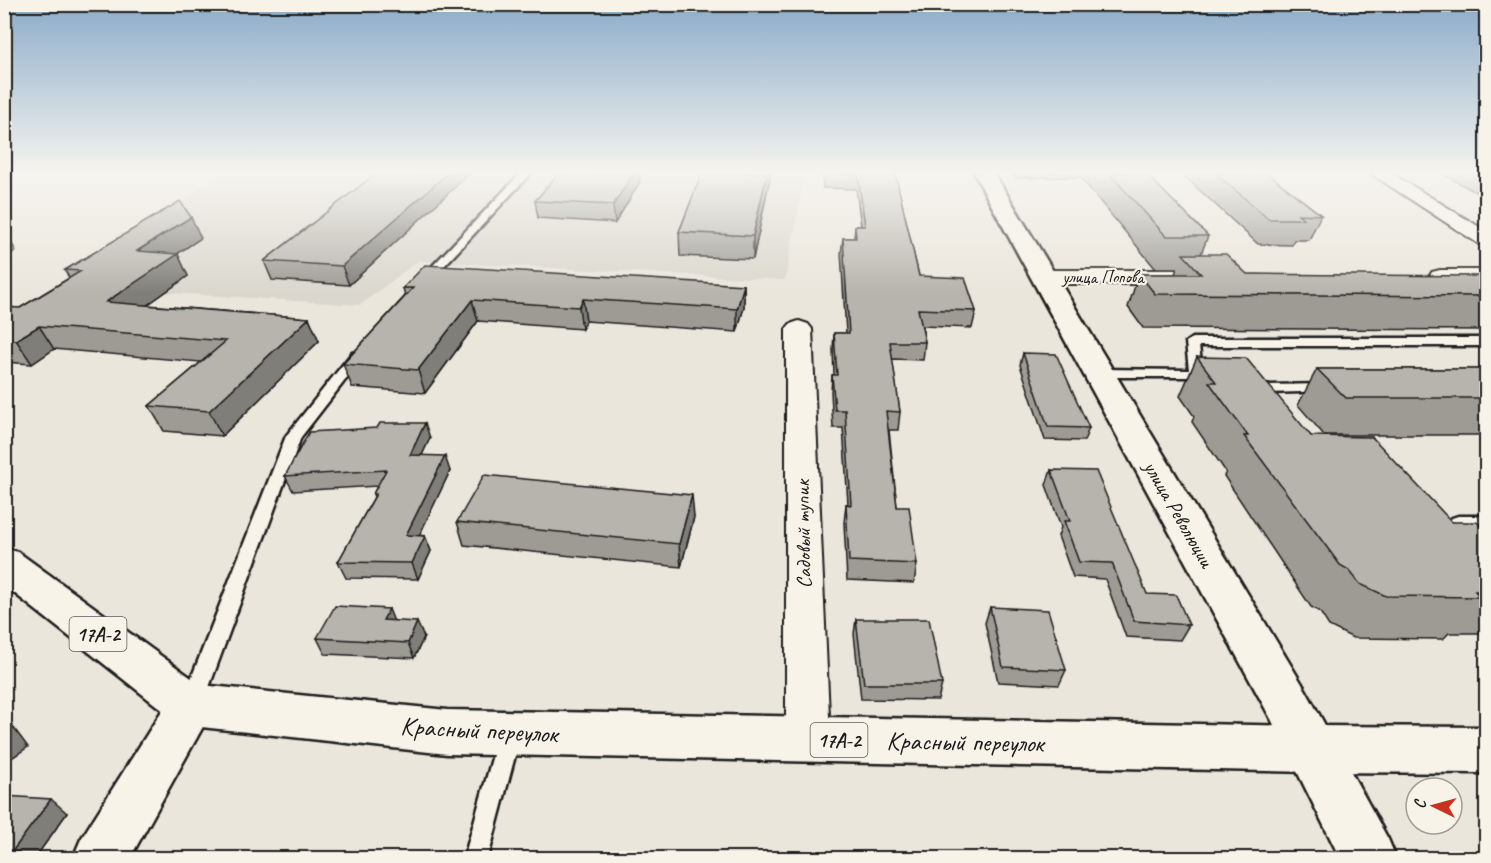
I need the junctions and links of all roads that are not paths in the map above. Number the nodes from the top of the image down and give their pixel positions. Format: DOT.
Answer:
graph roads {
  1 [pos="488,213"];
  2 [pos="1007,213"];
  3 [pos="1443,213"];
  4 [pos="1486,240"];
  5 [pos="1044,276"];
  6 [pos="1196,277"];
  7 [pos="1424,277"];
  8 [pos="1486,277"];
  9 [pos="1448,291"];
  10 [pos="414,293"];
  11 [pos="799,329"];
  12 [pos="1486,342"];
  13 [pos="365,346"];
  14 [pos="1196,373"];
  15 [pos="1099,374"];
  16 [pos="1225,375"];
  17 [pos="1252,380"];
  18 [pos="1337,388"];
  19 [pos="1268,389"];
  20 [pos="1284,406"];
  21 [pos="1443,522"];
  22 [pos="1486,522"];
  23 [pos="4,563"];
  24 [pos="192,705"];
  25 [pos="510,733"];
  26 [pos="808,739"];
  27 [pos="1312,749"];
  28 [pos="1486,750"];
  29 [pos="100,858"];
  30 [pos="476,858"];
  31 [pos="1369,858"];
  1 -- 10 [label="lane"];
  2 -- 5 [label="main road, улица Революции"];
  3 -- 4 [label="street"];
  5 -- 6 [label="street, улица Попова"];
  5 -- 15 [label="main road, улица Революции"];
  7 -- 8 [label="street"];
  7 -- 9 [label="lane"];
  11 -- 26 [label="street, Садовый тупик"];
  12 -- 14 [label="lane"];
  13 -- 24 [label="lane"];
  14 -- 15 [label="lane"];
  14 -- 16 [label="lane"];
  15 -- 27 [label="main road, улица Революции"];
  17 -- 19 [label="lane"];
  18 -- 19 [label="lane"];
  19 -- 20 [label="lane"];
  21 -- 22 [label="lane"];
  23 -- 24 [label="main road, 17А-2"];
  24 -- 25 [label="main road, Красный переулок / 17А-2"];
  24 -- 29 [label="main road"];
  25 -- 26 [label="main road, Красный переулок / 17А-2"];
  25 -- 30 [label="lane"];
  26 -- 27 [label="main road, Красный переулок / 17А-2"];
  27 -- 28 [label="main road, Красный переулок / 17А-2"];
  27 -- 31 [label="main road, улица Революции"];
}
